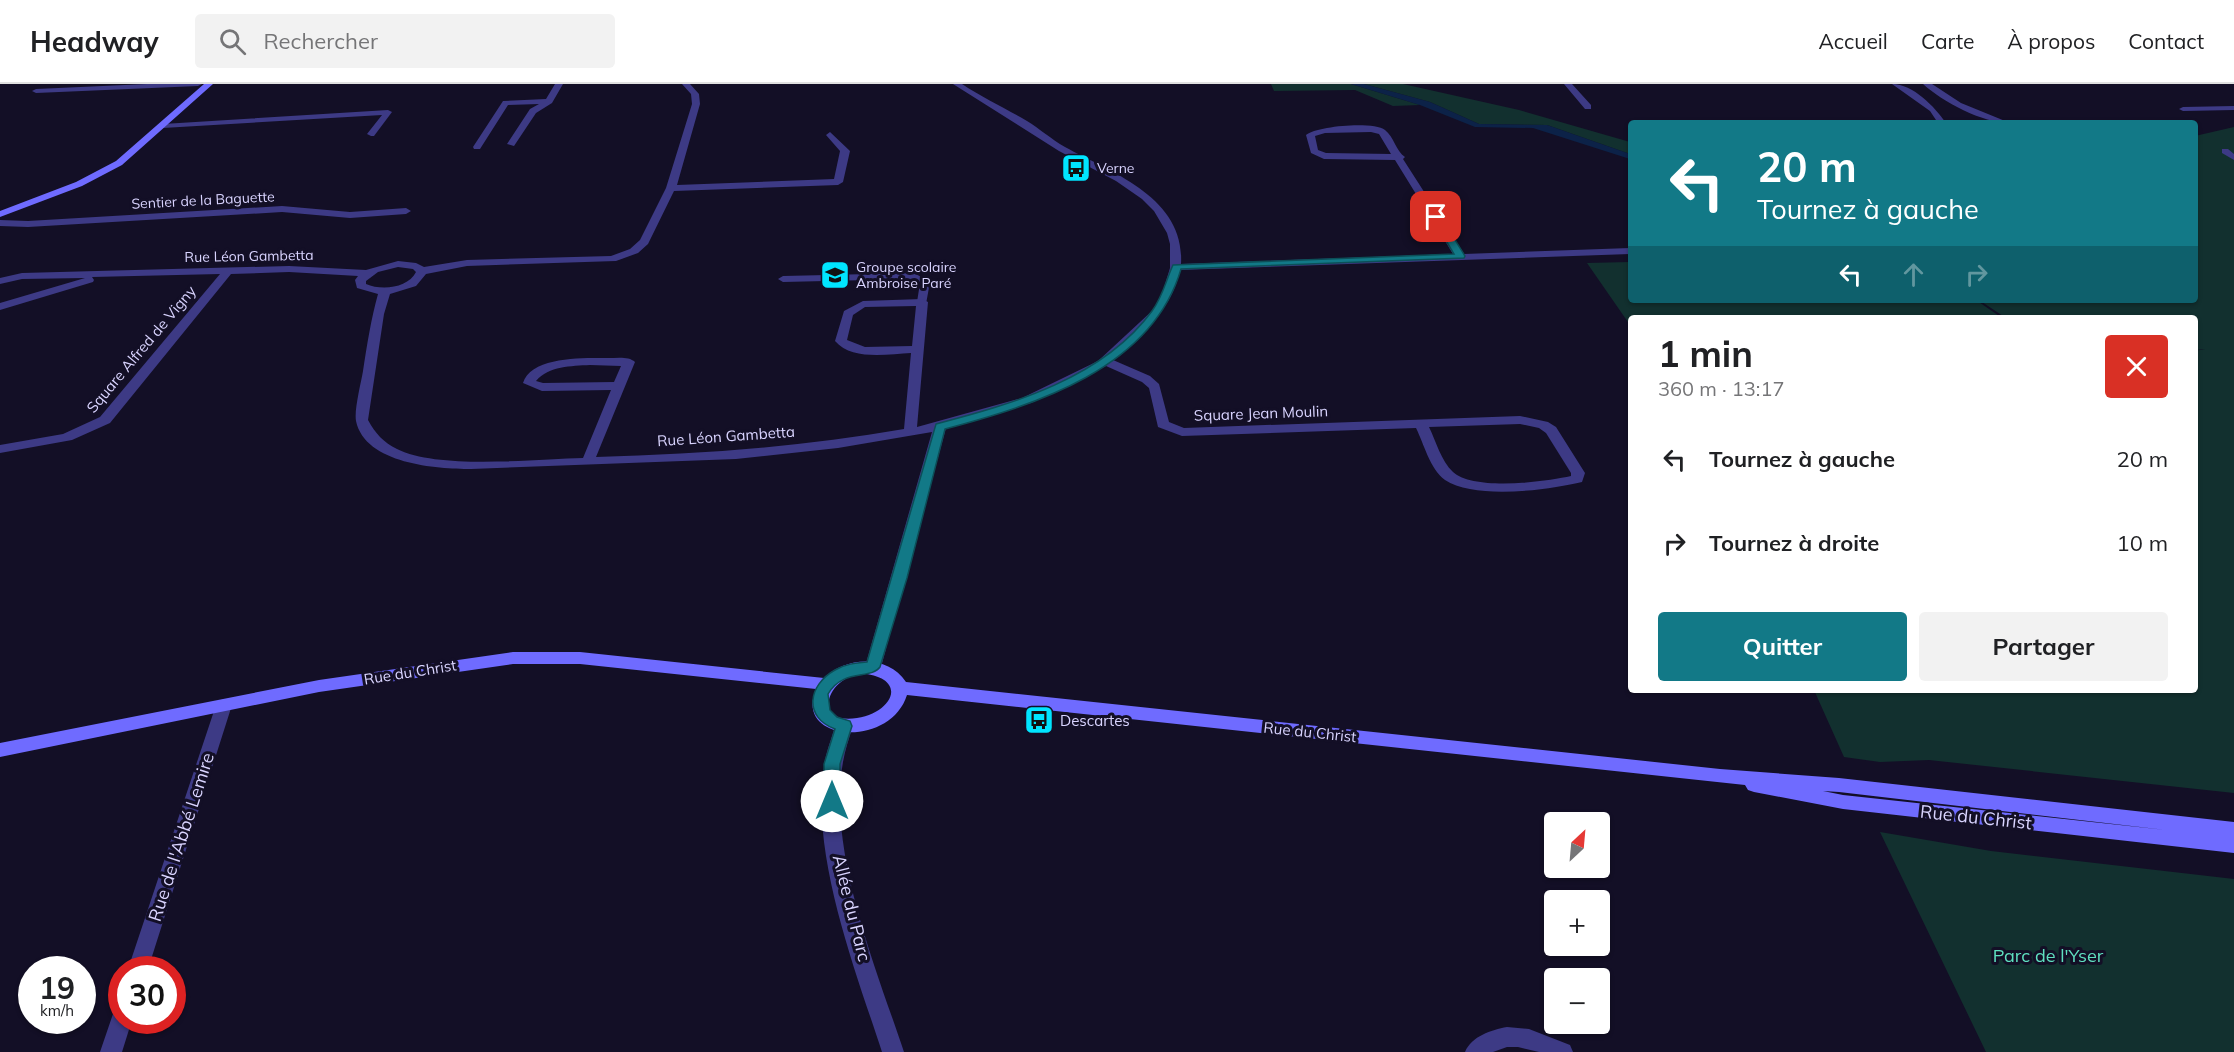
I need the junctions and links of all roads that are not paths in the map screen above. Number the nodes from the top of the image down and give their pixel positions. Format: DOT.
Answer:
graph roads {
  1 [pos="198,84"];
  2 [pos="209,84"];
  3 [pos="559,84"];
  4 [pos="686,84"];
  5 [pos="957,84"];
  6 [pos="1568,84"];
  7 [pos="1896,84"];
  8 [pos="1928,84"];
  9 [pos="36,92"];
  10 [pos="549,101"];
  11 [pos="1588,107"];
  12 [pos="2234,108"];
  13 [pos="2183,109"];
  14 [pos="1940,120"];
  15 [pos="1998,120"];
  16 [pos="163,126"];
  17 [pos="371,134"];
  18 [pos="830,135"];
  19 [pos="511,144"];
  20 [pos="477,147"];
  21 [pos="2225,151"];
  22 [pos="1400,157"];
  23 [pos="2234,158"];
  24 [pos="671,188"];
  25 [pos="406,211"];
  26 [pos="0,214"];
  27 [pos="0,223"];
  28 [pos="1628,251"];
  29 [pos="1460,256"];
  30 [pos="1177,267"];
  31 [pos="228,271"];
  32 [pos="422,271"];
  33 [pos="367,273"];
  34 [pos="132,274"];
  35 [pos="783,279"];
  36 [pos="0,282"];
  37 [pos="385,291"];
  38 [pos="922,302"];
  39 [pos="0,307"];
  40 [pos="917,349"];
  41 [pos="1106,360"];
  42 [pos="619,386"];
  43 [pos="1420,423"];
  44 [pos="940,427"];
  45 [pos="910,432"];
  46 [pos="0,449"];
  47 [pos="588,461"];
  48 [pos="873,667"];
  49 [pos="826,684"];
  50 [pos="900,688"];
  51 [pos="224,705"];
  52 [pos="844,726"];
  53 [pos="0,750"];
  54 [pos="1719,776"];
  55 [pos="2234,830"];
  56 [pos="2234,845"];
  57 [pos="142,956"];
  58 [pos="117,1034"];
  59 [pos="111,1052"];
  60 [pos="893,1052"];
  61 [pos="1476,1052"];
  62 [pos="1562,1052"];
  1 -- 9 [label="lane"];
  2 -- 16 [label="street"];
  3 -- 10 [label="lane"];
  4 -- 24 [label="street"];
  5 -- 30 [label="street"];
  6 -- 11 [label="lane"];
  7 -- 14 [label="lane"];
  8 -- 15 [label="lane"];
  10 -- 19 [label="lane"];
  10 -- 20 [label="lane"];
  12 -- 13 [label="lane"];
  16 -- 17 [label="lane"];
  16 -- 26 [label="street"];
  18 -- 24 [label="street"];
  21 -- 23 [label="lane"];
  22 -- 22 [label="street"];
  22 -- 29 [label="street"];
  24 -- 32 [label="street, Rue Léon Gambetta"];
  25 -- 27 [label="street, Sentier de la Baguette"];
  28 -- 29 [label="street"];
  29 -- 30 [label="street"];
  30 -- 41 [label="street, Rue Léon Gambetta"];
  31 -- 33 [label="street, Rue Léon Gambetta"];
  31 -- 34 [label="street, Rue Léon Gambetta"];
  31 -- 46 [label="street, Square Alfred de Vigny"];
  32 -- 33 [label="street, Rue Léon Gambetta"];
  32 -- 37 [label="street, Rue Léon Gambetta"];
  33 -- 37 [label="street"];
  34 -- 36 [label="street, Rue Léon Gambetta"];
  34 -- 39 [label="street, Rue Léon Gambetta"];
  35 -- 38 [label="lane"];
  37 -- 47 [label="street, Rue Léon Gambetta"];
  38 -- 40 [label="street"];
  38 -- 40 [label="street"];
  40 -- 45 [label="street"];
  41 -- 43 [label="street, Square Jean Moulin"];
  41 -- 44 [label="street, Rue Léon Gambetta"];
  42 -- 42 [label="street"];
  42 -- 47 [label="street"];
  43 -- 43 [label="street, Square Jean Moulin"];
  44 -- 45 [label="street, Rue Léon Gambetta"];
  44 -- 48 [label="street"];
  45 -- 47 [label="street, Rue Léon Gambetta"];
  48 -- 49 [label="street"];
  48 -- 50 [label="street"];
  49 -- 51 [label="street, Rue du Christ"];
  49 -- 52 [label="street"];
  50 -- 52 [label="street"];
  50 -- 54 [label="street, Rue du Christ"];
  51 -- 53 [label="street, Rue du Christ"];
  51 -- 57 [label="street, Rue de l'Abbé Lemire"];
  52 -- 60 [label="street, Allée du Parc"];
  54 -- 55 [label="street, Rue du Christ"];
  54 -- 56 [label="street, Rue du Christ"];
  58 -- 59 [label="street"];
  61 -- 62 [label="street"];
}
